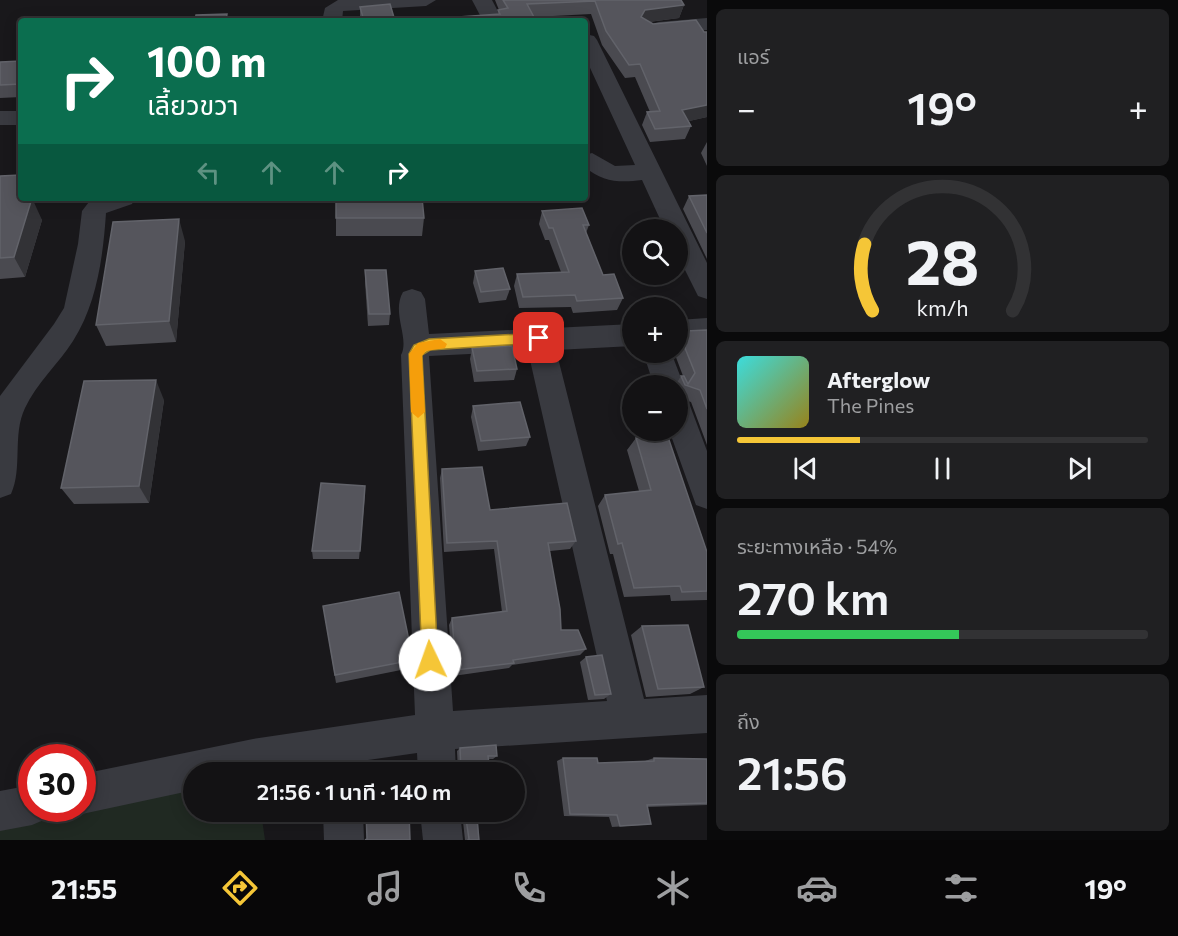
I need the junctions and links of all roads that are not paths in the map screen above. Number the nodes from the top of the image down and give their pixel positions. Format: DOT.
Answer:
graph roads {
  1 [pos="426,0"];
  2 [pos="482,0"];
  3 [pos="332,18"];
  4 [pos="491,18"];
  5 [pos="707,24"];
  6 [pos="648,29"];
  7 [pos="588,42"];
  8 [pos="0,118"];
  9 [pos="18,118"];
  10 [pos="592,161"];
  11 [pos="648,171"];
  12 [pos="112,201"];
  13 [pos="672,219"];
  14 [pos="688,250"];
  15 [pos="707,289"];
  16 [pos="412,299"];
  17 [pos="707,329"];
  18 [pos="688,331"];
  19 [pos="622,334"];
  20 [pos="539,338"];
  21 [pos="418,349"];
  22 [pos="6,404"];
  23 [pos="688,441"];
  24 [pos="0,484"];
  25 [pos="707,495"];
  26 [pos="707,714"];
  27 [pos="630,718"];
  28 [pos="433,731"];
  29 [pos="342,759"];
  30 [pos="436,762"];
  31 [pos="96,791"];
  32 [pos="18,808"];
  33 [pos="0,811"];
  34 [pos="343,822"];
  35 [pos="441,822"];
  36 [pos="344,840"];
  37 [pos="443,840"];
  1 -- 3 [label="street"];
  2 -- 4 [label="street"];
  5 -- 6 [label="street"];
  7 -- 11 [label="street"];
  8 -- 9 [label="street"];
  10 -- 11 [label="street"];
  11 -- 13 [label="street"];
  12 -- 22 [label="street"];
  14 -- 15 [label="street"];
  16 -- 21 [label="street"];
  17 -- 18 [label="street"];
  19 -- 20 [label="street"];
  20 -- 21 [label="street"];
  20 -- 27 [label="street"];
  21 -- 28 [label="street"];
  22 -- 24 [label="street"];
  23 -- 25 [label="street"];
  26 -- 27 [label="street"];
  27 -- 28 [label="street"];
  28 -- 29 [label="street"];
  28 -- 30 [label="street"];
  29 -- 31 [label="street"];
  32 -- 33 [label="street"];
  34 -- 36 [label="street"];
  35 -- 37 [label="street"];
}
